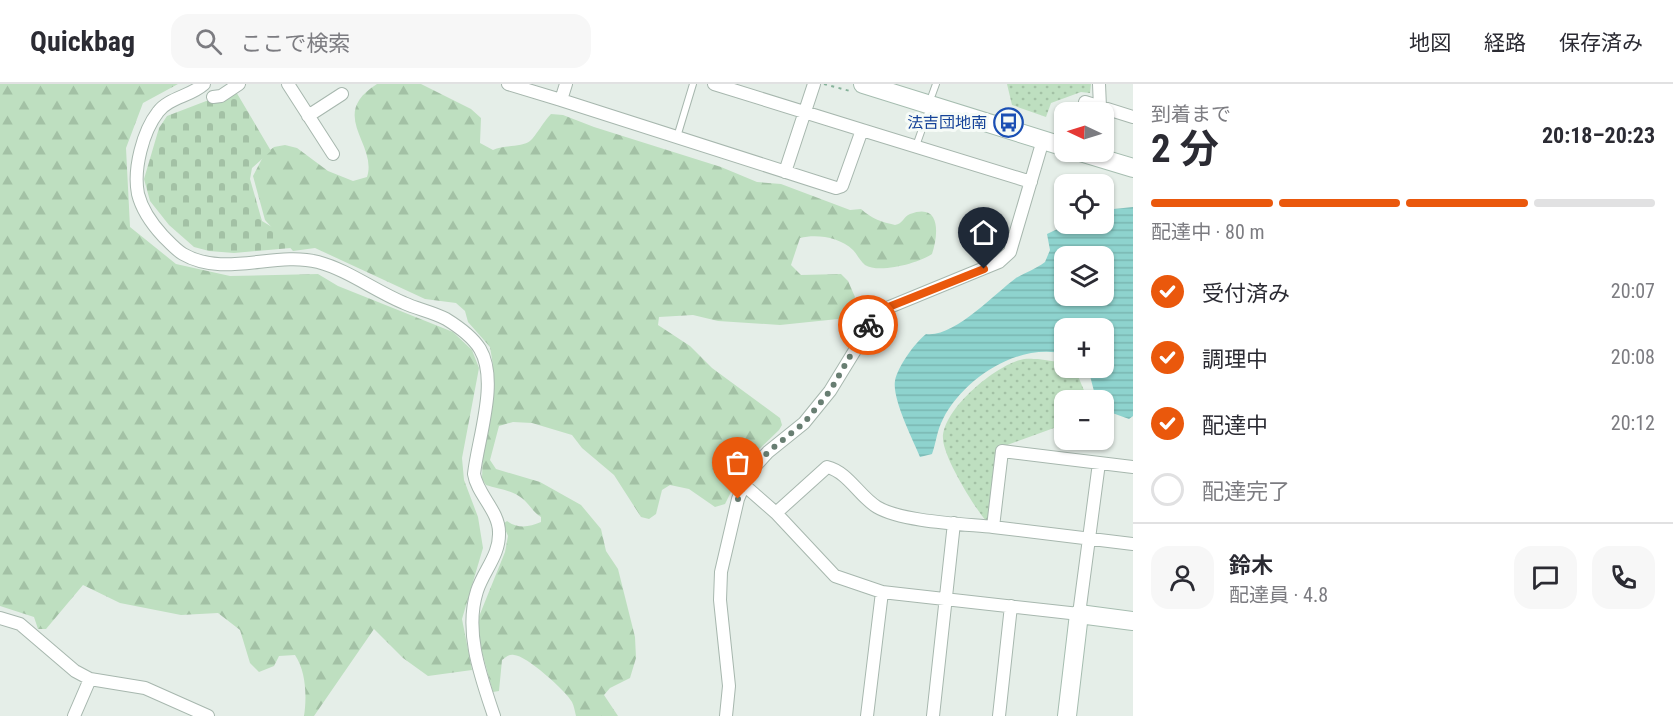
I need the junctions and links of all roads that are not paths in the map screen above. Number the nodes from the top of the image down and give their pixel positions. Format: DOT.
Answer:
graph roads {
  1 [pos="204,84"];
  2 [pos="239,84"];
  3 [pos="288,84"];
  4 [pos="508,84"];
  5 [pos="566,84"];
  6 [pos="693,84"];
  7 [pos="714,84"];
  8 [pos="814,84"];
  9 [pos="863,84"];
  10 [pos="936,84"];
  11 [pos="1100,84"];
  12 [pos="342,94"];
  13 [pos="932,95"];
  14 [pos="213,97"];
  15 [pos="561,100"];
  16 [pos="1100,102"];
  17 [pos="1114,111"];
  18 [pos="805,112"];
  19 [pos="927,115"];
  20 [pos="308,116"];
  21 [pos="1133,117"];
  22 [pos="862,130"];
  23 [pos="676,137"];
  24 [pos="1043,140"];
  25 [pos="1054,144"];
  26 [pos="916,147"];
  27 [pos="333,154"];
  28 [pos="1113,162"];
  29 [pos="1133,168"];
  30 [pos="785,172"];
  31 [pos="1031,182"];
  32 [pos="1098,463"];
  33 [pos="1133,467"];
  34 [pos="744,485"];
  35 [pos="776,513"];
  36 [pos="954,524"];
  37 [pos="993,527"];
  38 [pos="1089,539"];
  39 [pos="1133,544"];
  40 [pos="882,592"];
  41 [pos="946,599"];
  42 [pos="1011,606"];
  43 [pos="1079,614"];
  44 [pos="0,618"];
  45 [pos="1133,621"];
  46 [pos="90,679"];
  47 [pos="74,716"];
  48 [pos="208,716"];
  49 [pos="494,716"];
  50 [pos="726,716"];
  51 [pos="867,716"];
  52 [pos="933,716"];
  53 [pos="999,716"];
  54 [pos="1067,716"];
  1 -- 49 [label="street"];
  2 -- 14 [label="street"];
  3 -- 20 [label="street"];
  4 -- 15 [label="street"];
  5 -- 15 [label="street"];
  6 -- 23 [label="lane"];
  7 -- 18 [label="street"];
  8 -- 18 [label="street"];
  9 -- 24 [label="street"];
  10 -- 13 [label="lane"];
  11 -- 16 [label="street"];
  12 -- 20 [label="street"];
  15 -- 23 [label="street"];
  17 -- 21 [label="street"];
  18 -- 22 [label="street"];
  18 -- 30 [label="street"];
  19 -- 26 [label="lane"];
  20 -- 27 [label="street"];
  22 -- 26 [label="street"];
  22 -- 30 [label="street"];
  23 -- 30 [label="street"];
  24 -- 25 [label="street"];
  24 -- 31 [label="street"];
  26 -- 31 [label="street"];
  28 -- 29 [label="street"];
  31 -- 34 [label="street"];
  32 -- 33 [label="street"];
  32 -- 37 [label="street"];
  32 -- 38 [label="street"];
  34 -- 35 [label="street"];
  34 -- 50 [label="street"];
  35 -- 36 [label="street"];
  35 -- 40 [label="street"];
  36 -- 37 [label="street"];
  36 -- 41 [label="street"];
  37 -- 38 [label="street"];
  38 -- 39 [label="street"];
  38 -- 43 [label="street"];
  40 -- 41 [label="street"];
  40 -- 51 [label="street"];
  41 -- 42 [label="street"];
  41 -- 52 [label="street"];
  42 -- 43 [label="street"];
  42 -- 53 [label="street"];
  43 -- 45 [label="street"];
  43 -- 54 [label="street"];
  44 -- 46 [label="street"];
  46 -- 47 [label="street"];
  46 -- 48 [label="street"];
}
